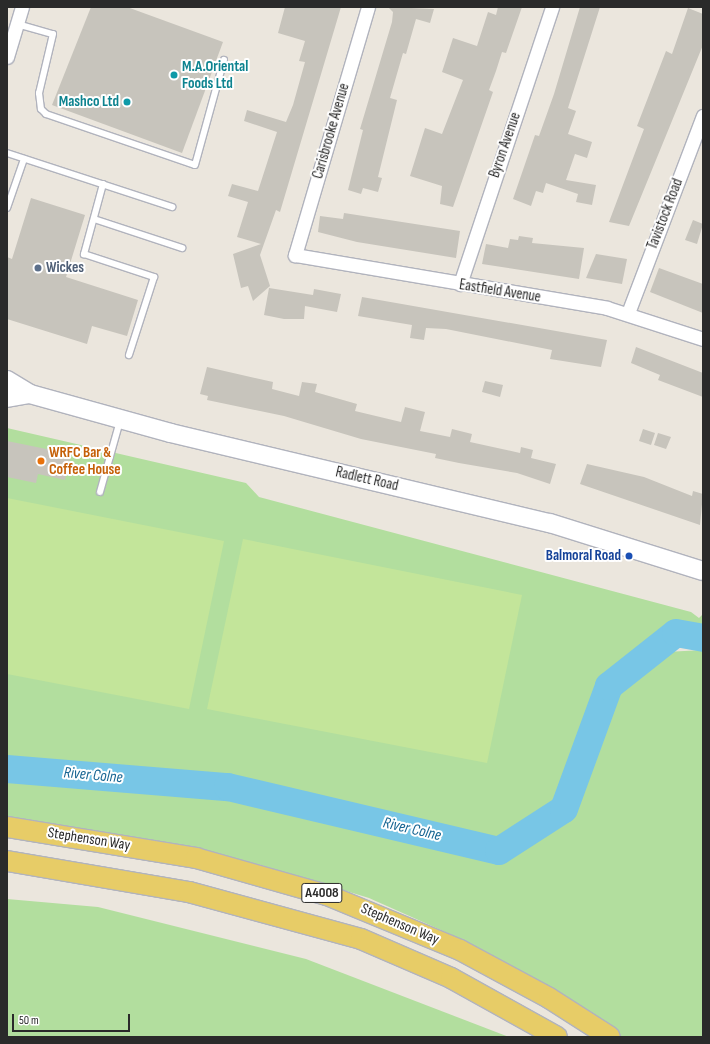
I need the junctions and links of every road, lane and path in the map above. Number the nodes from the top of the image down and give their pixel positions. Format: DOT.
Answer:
graph roads {
  1 [pos="22,7"];
  2 [pos="368,7"];
  3 [pos="552,7"];
  4 [pos="17,24"];
  5 [pos="7,56"];
  6 [pos="224,60"];
  7 [pos="703,116"];
  8 [pos="7,153"];
  9 [pos="24,159"];
  10 [pos="103,184"];
  11 [pos="172,206"];
  12 [pos="7,208"];
  13 [pos="94,219"];
  14 [pos="182,248"];
  15 [pos="295,255"];
  16 [pos="460,284"];
  17 [pos="628,313"];
  18 [pos="703,339"];
  19 [pos="129,355"];
  20 [pos="7,380"];
  21 [pos="30,394"];
  22 [pos="7,398"];
  23 [pos="121,418"];
  24 [pos="100,492"];
  25 [pos="703,571"];
  26 [pos="7,827"];
  27 [pos="7,861"];
  28 [pos="557,1037"];
  29 [pos="610,1037"];
  1 -- 4 [label="street"];
  2 -- 15 [label="street, Carisbrooke Avenue"];
  3 -- 16 [label="street, Byron Avenue"];
  4 -- 5 [label="street"];
  4 -- 6 [label="lane"];
  7 -- 17 [label="street, Tavistock Road"];
  8 -- 9 [label="lane"];
  9 -- 10 [label="lane"];
  9 -- 12 [label="lane"];
  10 -- 11 [label="lane"];
  10 -- 13 [label="lane"];
  13 -- 14 [label="lane"];
  13 -- 19 [label="lane"];
  15 -- 16 [label="street, Eastfield Avenue"];
  16 -- 17 [label="street, Eastfield Avenue"];
  17 -- 18 [label="street, Eastfield Avenue"];
  20 -- 21 [label="street, Radlett Road"];
  21 -- 22 [label="street, Radlett Road"];
  21 -- 23 [label="street, Radlett Road"];
  23 -- 24 [label="lane"];
  23 -- 25 [label="street, Radlett Road"];
  26 -- 29 [label="main road, Stephenson Way / A4008"];
  27 -- 28 [label="main road, Stephenson Way / A4008"];
}
